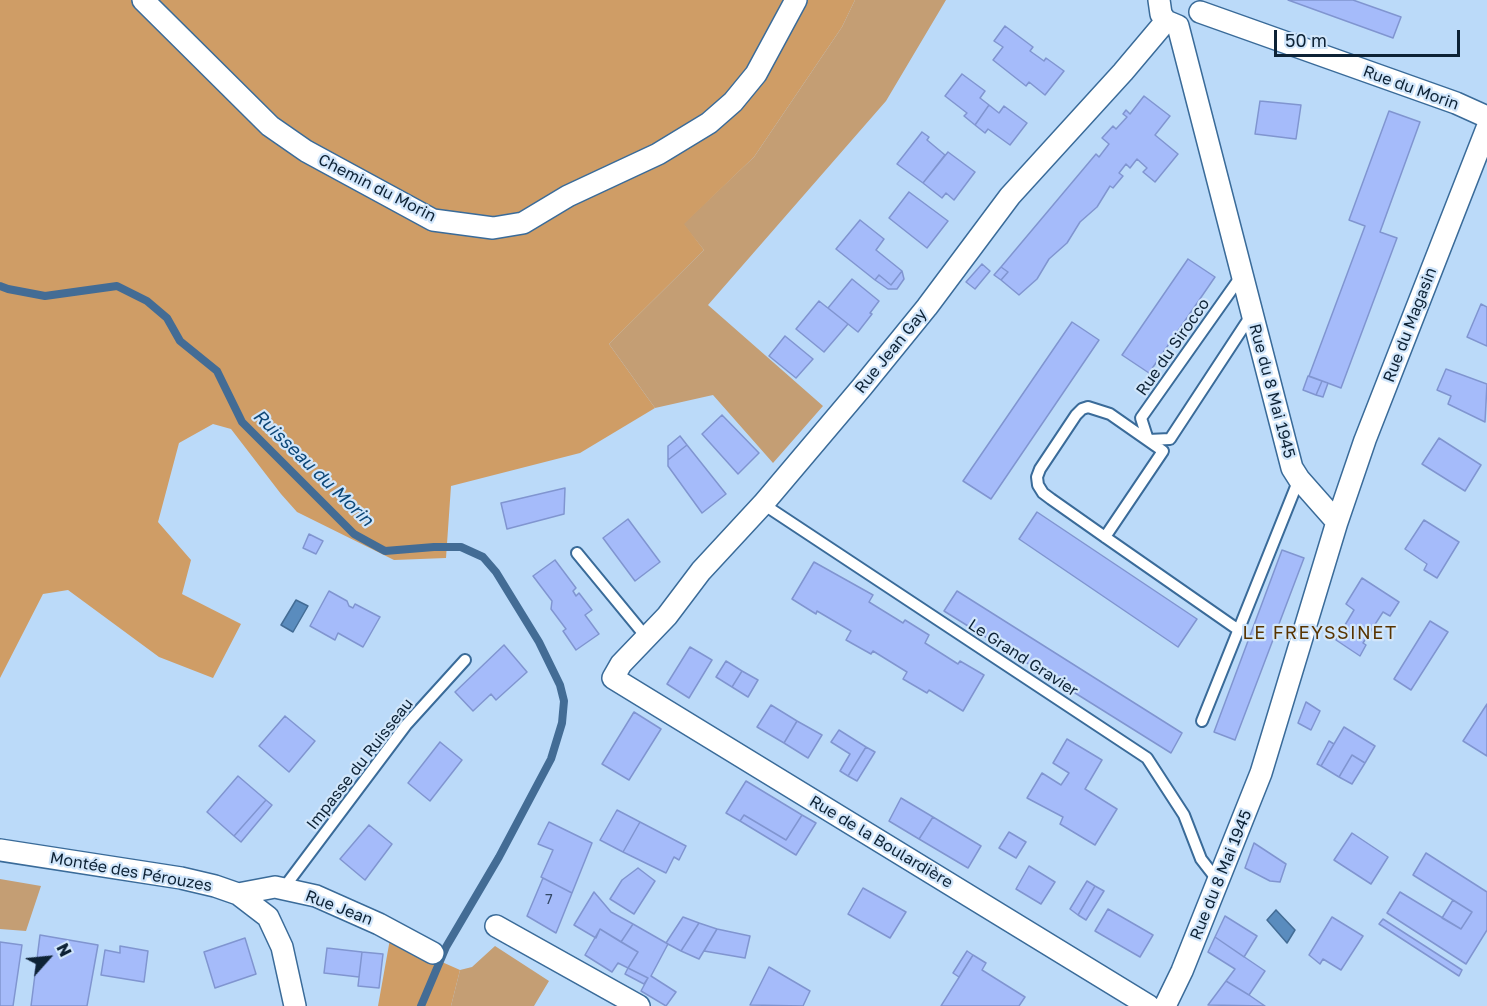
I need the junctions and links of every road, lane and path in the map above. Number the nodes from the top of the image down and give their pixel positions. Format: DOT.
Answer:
graph roads {
  1 [pos="143,0"];
  2 [pos="796,0"];
  3 [pos="1159,0"];
  4 [pos="1200,6"];
  5 [pos="1172,24"];
  6 [pos="1487,117"];
  7 [pos="1487,129"];
  8 [pos="1242,275"];
  9 [pos="1252,314"];
  10 [pos="1148,440"];
  11 [pos="1299,479"];
  12 [pos="763,504"];
  13 [pos="1337,522"];
  14 [pos="1105,537"];
  15 [pos="577,553"];
  16 [pos="1239,631"];
  17 [pos="647,638"];
  18 [pos="465,660"];
  19 [pos="613,678"];
  20 [pos="1202,721"];
  21 [pos="0,850"];
  22 [pos="1218,880"];
  23 [pos="284,889"];
  24 [pos="238,894"];
  25 [pos="496,926"];
  26 [pos="433,953"];
  27 [pos="295,1006"];
  28 [pos="639,1006"];
  29 [pos="1149,1006"];
  30 [pos="1165,1006"];
  1 -- 2 [label="street, Chemin du Morin"];
  3 -- 5 [label="street, Rue du 8 Mai 1945"];
  4 -- 5 [label="street, Rue Jean Gay"];
  4 -- 6 [label="street, Rue du Morin"];
  5 -- 8 [label="street, Rue du 8 Mai 1945"];
  5 -- 12 [label="street, Rue Jean Gay"];
  7 -- 13 [label="street, Rue du Magasin"];
  8 -- 9 [label="street, Rue du 8 Mai 1945"];
  8 -- 10 [label="lane, Rue du Sirocco"];
  9 -- 10 [label="lane"];
  9 -- 11 [label="street, Rue du 8 Mai 1945"];
  10 -- 14 [label="lane, Rue du Sirocco"];
  10 -- 14 [label="lane"];
  11 -- 13 [label="street, Rue du 8 Mai 1945"];
  11 -- 16 [label="lane"];
  12 -- 17 [label="street, Rue Jean Gay"];
  12 -- 22 [label="lane, Le Grand Gravier"];
  13 -- 22 [label="street, Rue du 8 Mai 1945"];
  14 -- 16 [label="lane"];
  15 -- 17 [label="lane"];
  16 -- 20 [label="lane"];
  17 -- 19 [label="street, Rue Jean Gay"];
  18 -- 23 [label="lane, Impasse du Ruisseau"];
  19 -- 29 [label="street, Rue de la Boulardière"];
  21 -- 24 [label="street, Montée des Pérouzes"];
  22 -- 30 [label="street, Rue du 8 Mai 1945"];
  23 -- 24 [label="street, Rue Jean"];
  23 -- 26 [label="street, Rue Jean"];
  24 -- 27 [label="street, Montée des Pérouzes"];
  25 -- 28 [label="street"];
}
